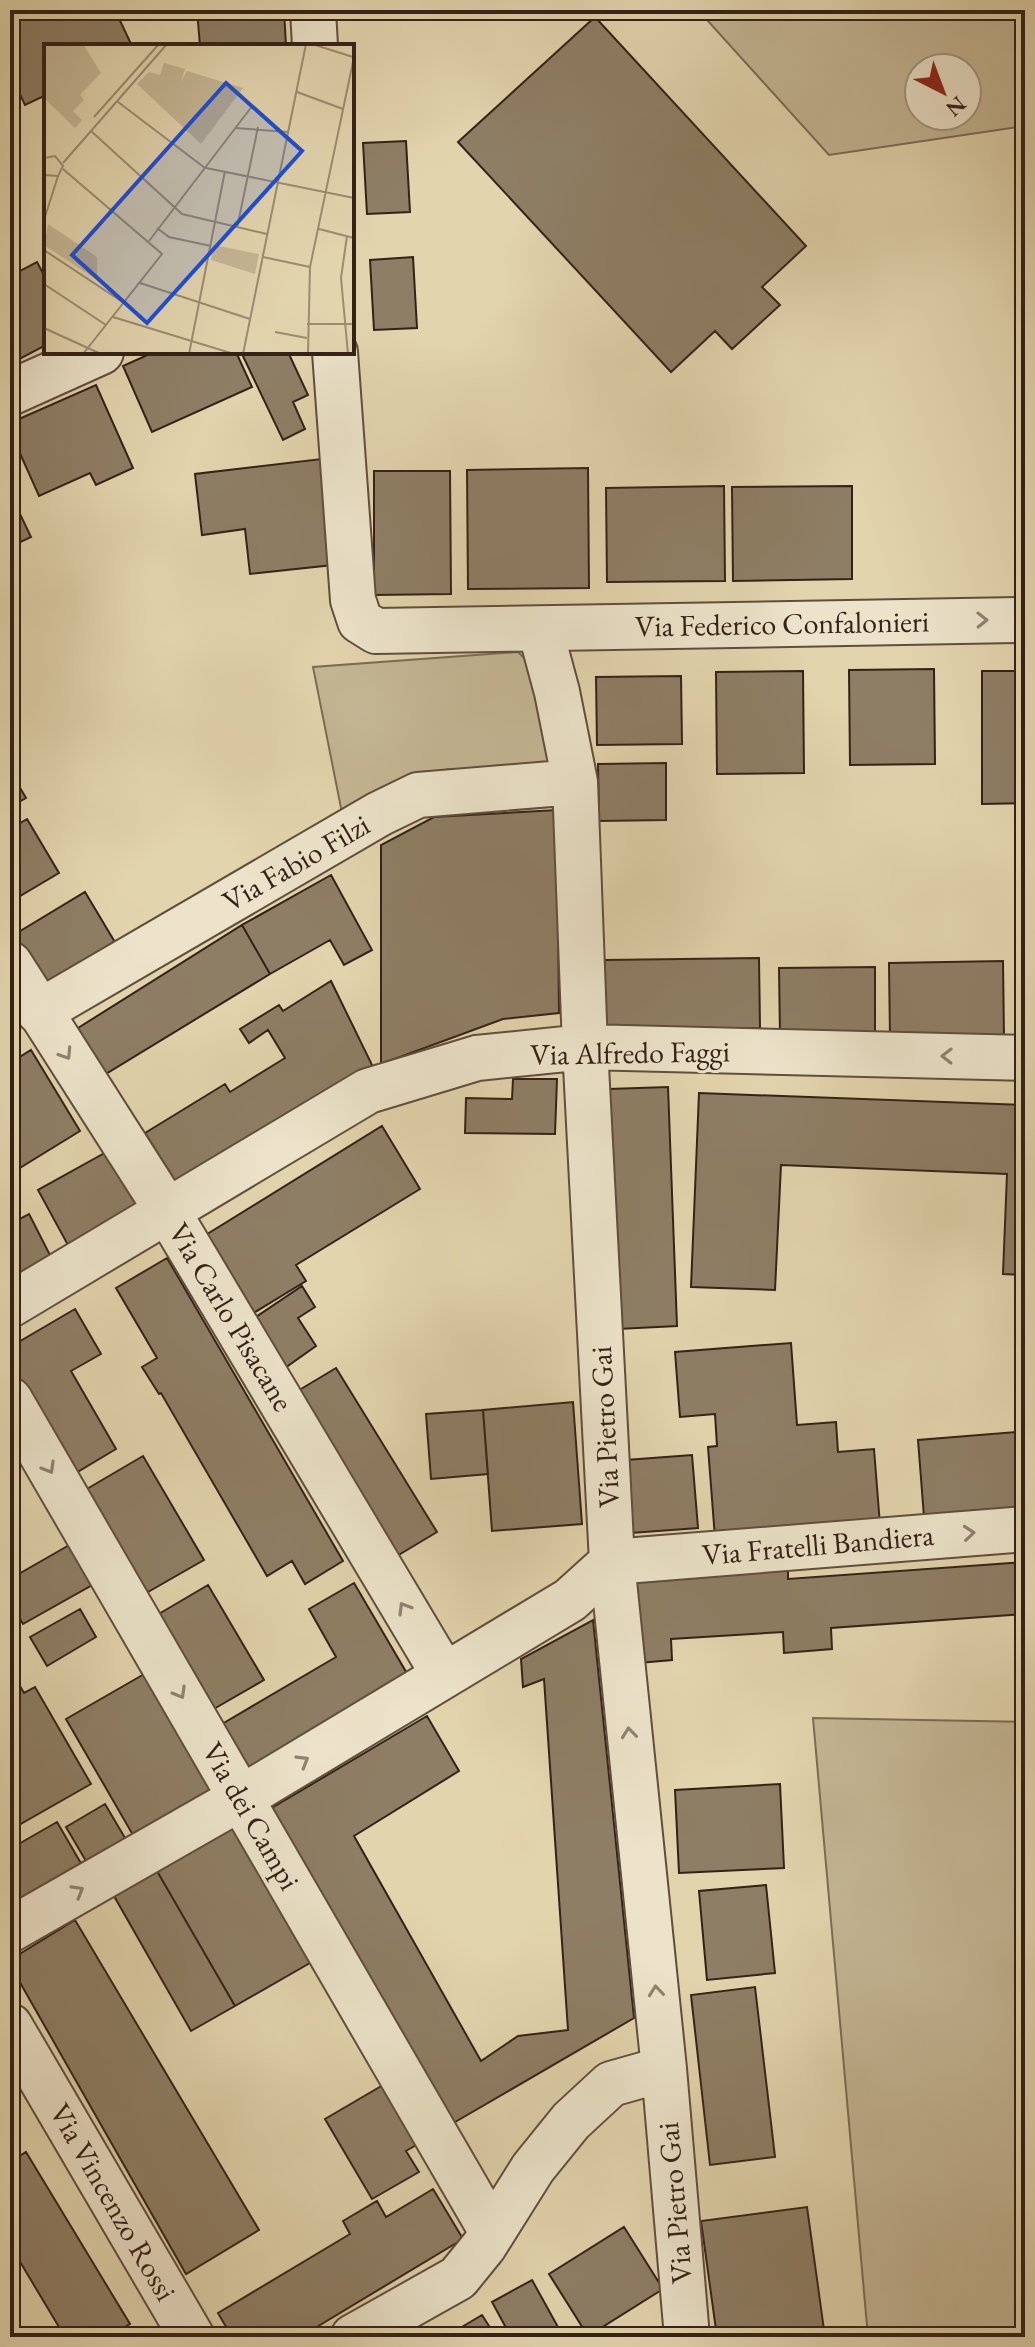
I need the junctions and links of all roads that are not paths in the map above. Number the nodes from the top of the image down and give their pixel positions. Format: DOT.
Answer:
graph roads {
  1 [pos="313,10"];
  2 [pos="315,44"];
  3 [pos="97,354"];
  4 [pos="335,354"];
  5 [pos="10,393"];
  6 [pos="1025,620"];
  7 [pos="540,629"];
  8 [pos="575,782"];
  9 [pos="10,964"];
  10 [pos="39,1012"];
  11 [pos="585,1047"];
  12 [pos="1025,1058"];
  13 [pos="168,1212"];
  14 [pos="10,1305"];
  15 [pos="10,1400"];
  16 [pos="1025,1529"];
  17 [pos="612,1562"];
  18 [pos="444,1675"];
  19 [pos="241,1798"];
  20 [pos="10,1930"];
  21 [pos="10,2026"];
  22 [pos="664,2069"];
  23 [pos="492,2232"];
  24 [pos="192,2337"];
  25 [pos="353,2337"];
  26 [pos="687,2337"];
  1 -- 2 [label="street"];
  3 -- 5 [label="street"];
  4 -- 7 [label="street, Via Federico Confalonieri"];
  7 -- 6 [label="street, Via Federico Confalonieri, one-way"];
  7 -- 8 [label="street, Via Pietro Gai"];
  8 -- 10 [label="street, Via Fabio Filzi"];
  8 -- 11 [label="street, Via Pietro Gai"];
  9 -- 10 [label="street, Via Carlo Pisacane"];
  10 -- 13 [label="street, Via Carlo Pisacane, one-way"];
  12 -- 11 [label="street, Via Alfredo Faggi, one-way"];
  11 -- 13 [label="street, Via Alfredo Faggi"];
  11 -- 17 [label="street, Via Pietro Gai"];
  13 -- 14 [label="street, Via Alfredo Faggi"];
  18 -- 13 [label="street, Via Carlo Pisacane, one-way"];
  15 -- 19 [label="street, Via dei Campi, one-way"];
  17 -- 16 [label="street, Via Fratelli Bandiera, one-way"];
  17 -- 18 [label="street"];
  22 -- 17 [label="street, Via Pietro Gai, one-way"];
  19 -- 18 [label="street, one-way"];
  20 -- 19 [label="street, one-way"];
  19 -- 23 [label="street, Via dei Campi"];
  21 -- 24 [label="street, Via Vincenzo Rossi"];
  22 -- 23 [label="street"];
  22 -- 26 [label="street, Via Pietro Gai"];
  23 -- 25 [label="street"];
}
